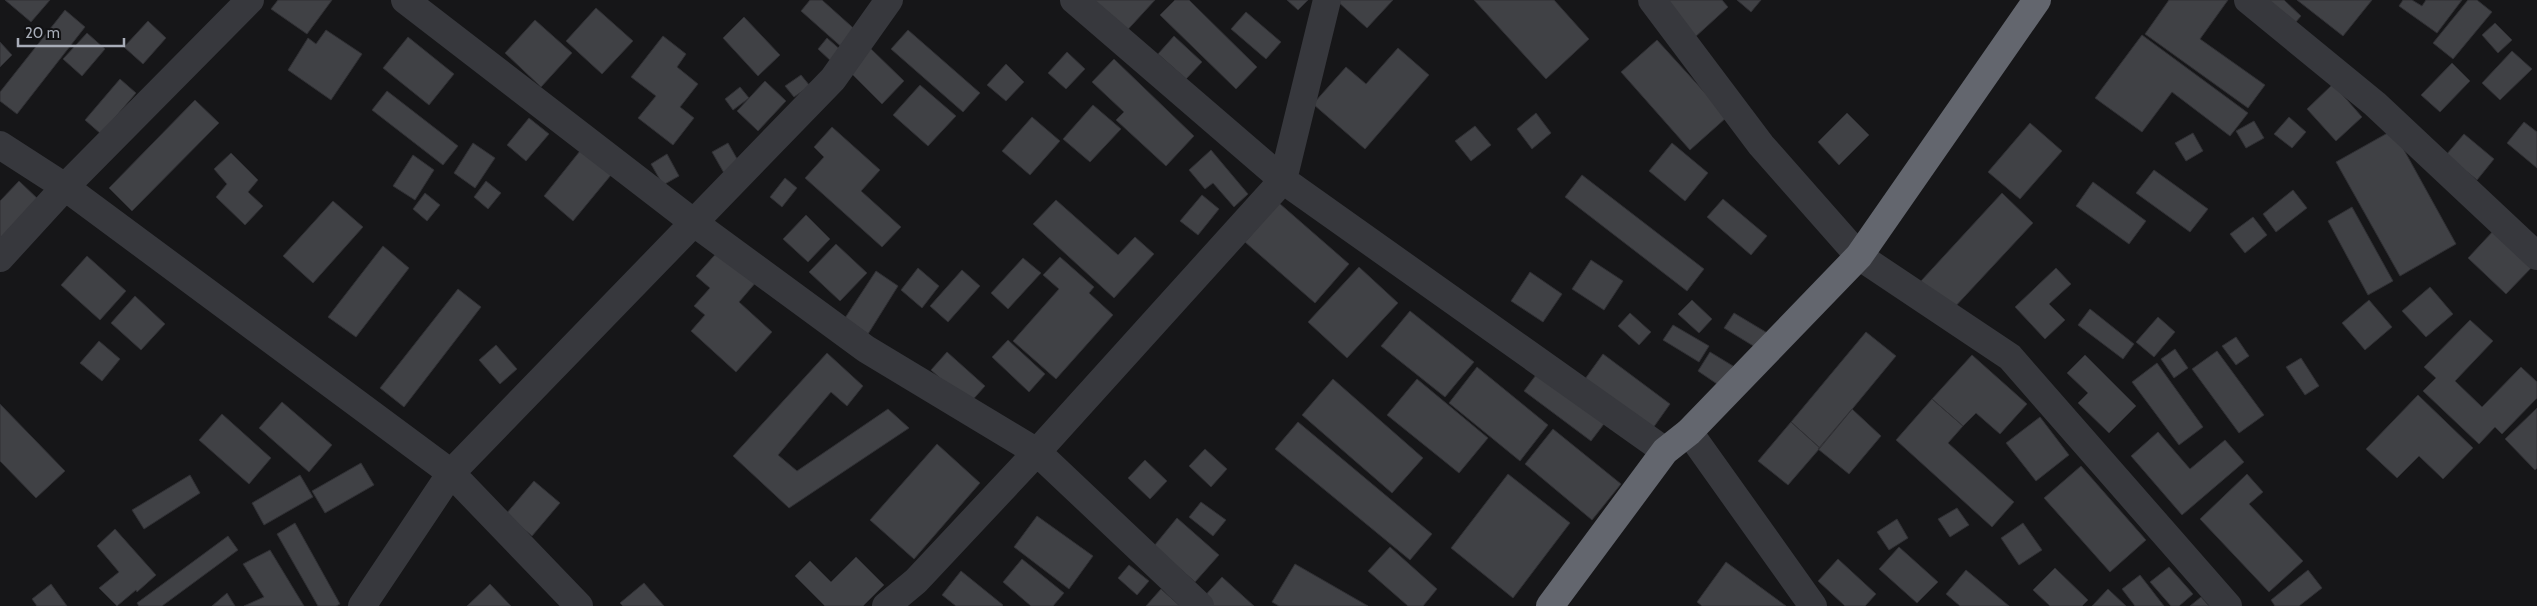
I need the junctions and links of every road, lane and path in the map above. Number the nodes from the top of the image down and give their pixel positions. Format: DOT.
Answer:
graph roads {
  1 [pos="250,0"];
  2 [pos="405,0"];
  3 [pos="889,0"];
  4 [pos="1074,0"];
  5 [pos="1326,0"];
  6 [pos="1652,0"];
  7 [pos="2037,0"];
  8 [pos="2248,0"];
  9 [pos="0,145"];
  10 [pos="1282,180"];
  11 [pos="65,186"];
  12 [pos="693,222"];
  13 [pos="1859,256"];
  14 [pos="2537,256"];
  15 [pos="0,258"];
  16 [pos="1689,432"];
  17 [pos="1665,451"];
  18 [pos="1037,452"];
  19 [pos="451,473"];
  20 [pos="362,606"];
  21 [pos="579,606"];
  22 [pos="886,606"];
  23 [pos="1200,606"];
  24 [pos="1550,606"];
  25 [pos="1813,606"];
  26 [pos="2228,606"];
  1 -- 11 [label="street"];
  2 -- 12 [label="street"];
  3 -- 12 [label="street"];
  4 -- 10 [label="street"];
  5 -- 10 [label="street"];
  6 -- 13 [label="street"];
  7 -- 13 [label="highway"];
  8 -- 14 [label="street"];
  9 -- 11 [label="street"];
  10 -- 17 [label="street"];
  10 -- 18 [label="street"];
  11 -- 15 [label="street"];
  11 -- 19 [label="street"];
  12 -- 18 [label="street"];
  12 -- 19 [label="street"];
  13 -- 16 [label="highway"];
  13 -- 26 [label="street"];
  16 -- 17 [label="highway"];
  16 -- 25 [label="street"];
  17 -- 24 [label="highway"];
  18 -- 22 [label="street"];
  18 -- 23 [label="street"];
  19 -- 20 [label="street"];
  19 -- 21 [label="street"];
}
